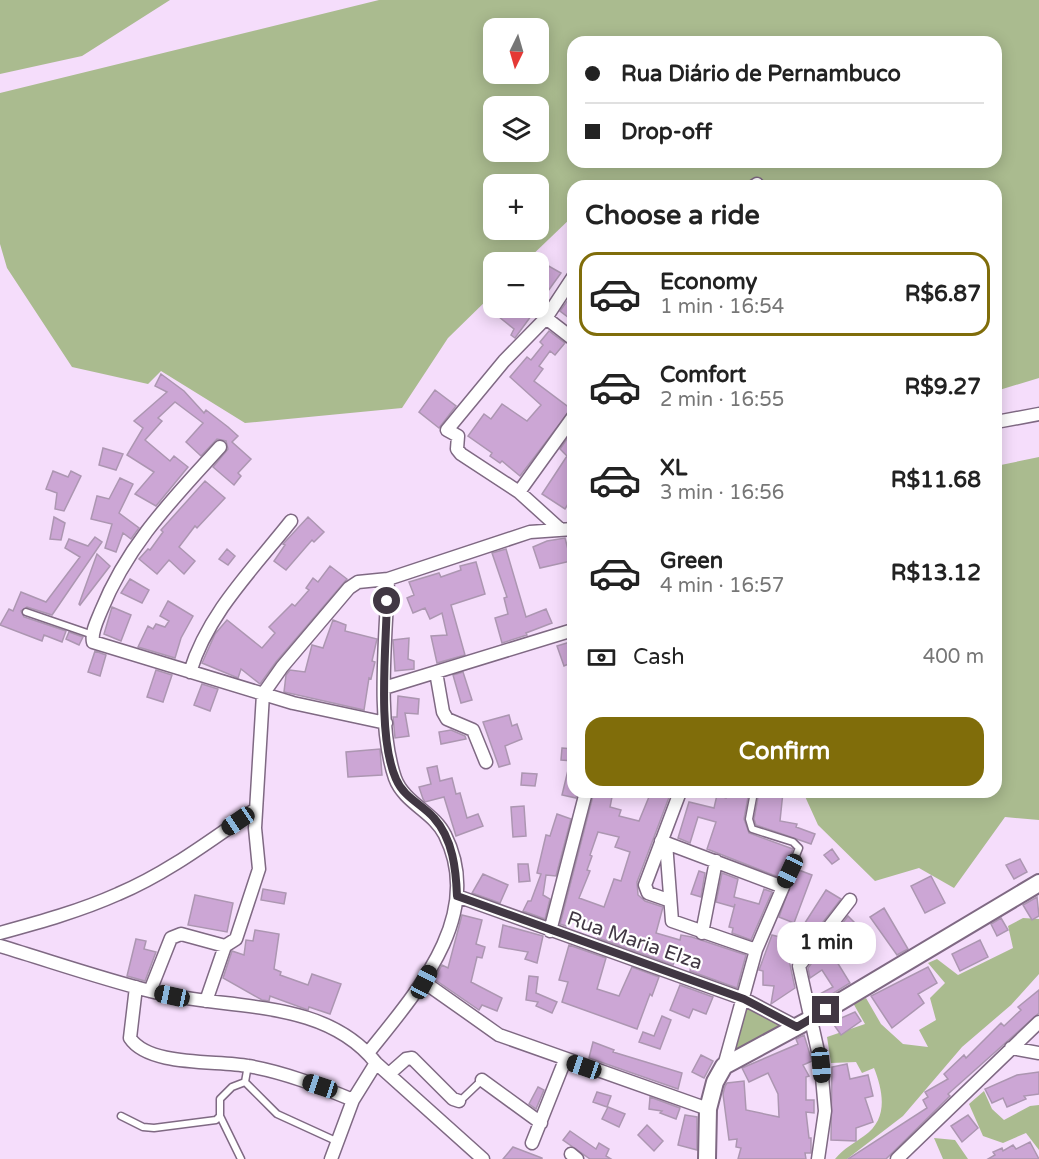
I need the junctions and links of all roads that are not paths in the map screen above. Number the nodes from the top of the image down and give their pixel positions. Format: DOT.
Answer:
graph roads {
  1 [pos="567,286"];
  2 [pos="549,313"];
  3 [pos="546,318"];
  4 [pos="567,334"];
  5 [pos="1039,414"];
  6 [pos="1002,421"];
  7 [pos="567,425"];
  8 [pos="220,447"];
  9 [pos="519,492"];
  10 [pos="291,521"];
  11 [pos="567,530"];
  12 [pos="388,579"];
  13 [pos="26,612"];
  14 [pos="567,632"];
  15 [pos="93,635"];
  16 [pos="190,672"];
  17 [pos="436,672"];
  18 [pos="384,688"];
  19 [pos="264,694"];
  20 [pos="386,723"];
  21 [pos="486,762"];
  22 [pos="584,798"];
  23 [pos="678,798"];
  24 [pos="753,798"];
  25 [pos="256,809"];
  26 [pos="664,842"];
  27 [pos="716,861"];
  28 [pos="1039,883"];
  29 [pos="783,887"];
  30 [pos="457,896"];
  31 [pos="668,900"];
  32 [pos="850,900"];
  33 [pos="550,931"];
  34 [pos="0,933"];
  35 [pos="702,933"];
  36 [pos="0,946"];
  37 [pos="225,946"];
  38 [pos="756,950"];
  39 [pos="424,982"];
  40 [pos="136,987"];
  41 [pos="150,991"];
  42 [pos="744,999"];
  43 [pos="206,1001"];
  44 [pos="1039,1022"];
  45 [pos="804,1023"];
  46 [pos="1011,1048"];
  47 [pos="1039,1053"];
  48 [pos="372,1058"];
  49 [pos="565,1060"];
  50 [pos="248,1065"];
  51 [pos="724,1066"];
  52 [pos="389,1074"];
  53 [pos="482,1080"];
  54 [pos="245,1082"];
  55 [pos="353,1100"];
  56 [pos="459,1101"];
  57 [pos="708,1109"];
  58 [pos="121,1116"];
  59 [pos="220,1116"];
  60 [pos="541,1123"];
  61 [pos="336,1142"];
  62 [pos="532,1143"];
  63 [pos="242,1159"];
  64 [pos="331,1159"];
  65 [pos="483,1159"];
  66 [pos="707,1159"];
  67 [pos="818,1159"];
  68 [pos="897,1159"];
  1 -- 2 [label="street"];
  3 -- 4 [label="street"];
  3 -- 9 [label="street"];
  5 -- 6 [label="street"];
  7 -- 9 [label="street"];
  8 -- 15 [label="street"];
  9 -- 11 [label="street"];
  10 -- 16 [label="street"];
  11 -- 12 [label="street"];
  12 -- 18 [label="street"];
  12 -- 19 [label="street"];
  13 -- 15 [label="lane"];
  14 -- 17 [label="street"];
  15 -- 16 [label="street"];
  16 -- 19 [label="street"];
  17 -- 18 [label="street"];
  17 -- 21 [label="street"];
  18 -- 20 [label="street"];
  19 -- 20 [label="street"];
  19 -- 25 [label="street"];
  20 -- 30 [label="street"];
  22 -- 33 [label="street"];
  23 -- 26 [label="street"];
  24 -- 29 [label="lane"];
  25 -- 34 [label="street"];
  25 -- 37 [label="street"];
  26 -- 27 [label="street"];
  26 -- 31 [label="street"];
  26 -- 31 [label="street"];
  27 -- 29 [label="street"];
  27 -- 35 [label="street"];
  28 -- 45 [label="street"];
  29 -- 38 [label="street"];
  30 -- 33 [label="street, Rua Maria Elza"];
  30 -- 39 [label="street"];
  31 -- 35 [label="street"];
  32 -- 45 [label="street"];
  33 -- 42 [label="street, Rua Maria Elza"];
  35 -- 38 [label="street"];
  36 -- 40 [label="street"];
  37 -- 41 [label="street"];
  37 -- 43 [label="street"];
  38 -- 42 [label="street"];
  39 -- 48 [label="street"];
  39 -- 49 [label="street"];
  40 -- 41 [label="street"];
  40 -- 50 [label="street"];
  41 -- 43 [label="street"];
  42 -- 45 [label="street, Rua Maria Elza"];
  42 -- 51 [label="street"];
  43 -- 48 [label="street"];
  44 -- 46 [label="street"];
  45 -- 51 [label="street"];
  45 -- 67 [label="street"];
  46 -- 47 [label="street"];
  46 -- 68 [label="street"];
  48 -- 52 [label="street"];
  48 -- 55 [label="street"];
  49 -- 57 [label="street"];
  49 -- 60 [label="street"];
  50 -- 54 [label="lane"];
  50 -- 55 [label="street"];
  51 -- 57 [label="street"];
  52 -- 56 [label="street"];
  52 -- 65 [label="street"];
  53 -- 56 [label="lane"];
  53 -- 60 [label="street"];
  54 -- 59 [label="lane"];
  54 -- 61 [label="lane"];
  55 -- 61 [label="street"];
  57 -- 66 [label="street"];
  58 -- 59 [label="lane"];
  59 -- 63 [label="lane"];
  60 -- 62 [label="street"];
  61 -- 64 [label="street"];
}
